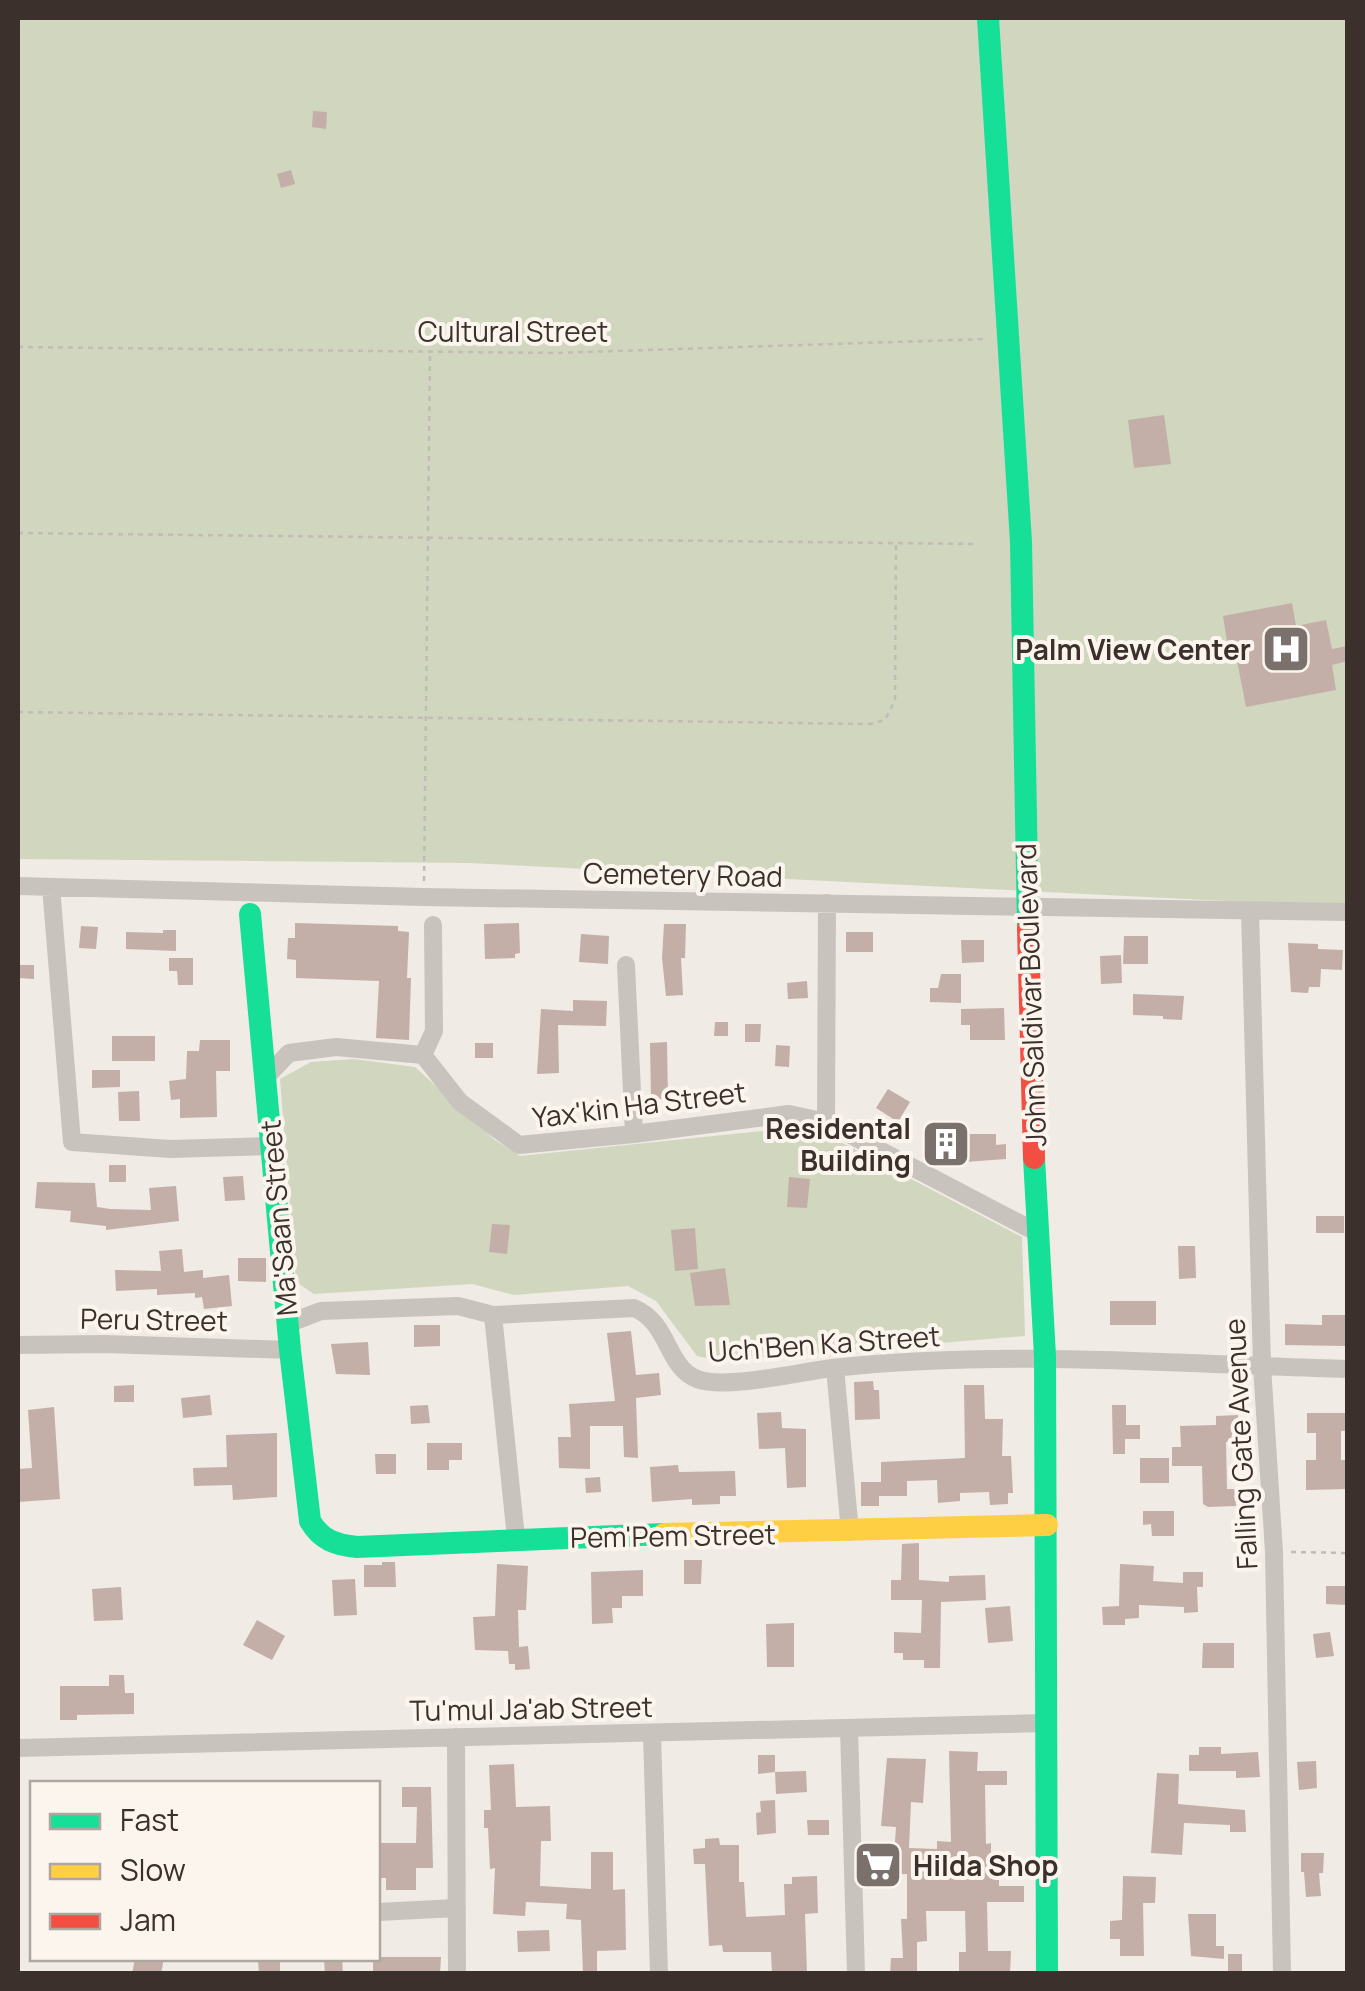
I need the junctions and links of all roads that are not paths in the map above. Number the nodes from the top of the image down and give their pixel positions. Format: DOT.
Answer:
graph roads {
  1 [pos="988,18"];
  2 [pos="18,886"];
  3 [pos="51,887"];
  4 [pos="827,903"];
  5 [pos="1027,906"];
  6 [pos="1250,911"];
  7 [pos="1348,912"];
  8 [pos="250,914"];
  9 [pos="433,925"];
  10 [pos="626,966"];
  11 [pos="423,1055"];
  12 [pos="267,1076"];
  13 [pos="826,1122"];
  14 [pos="634,1134"];
  15 [pos="271,1146"];
  16 [pos="1036,1232"];
  17 [pos="493,1315"];
  18 [pos="288,1324"];
  19 [pos="18,1344"];
  20 [pos="290,1350"];
  21 [pos="1044,1356"];
  22 [pos="1262,1366"];
  23 [pos="835,1368"];
  24 [pos="1348,1369"];
  25 [pos="310,1520"];
  26 [pos="1047,1525"];
  27 [pos="850,1532"];
  28 [pos="516,1538"];
  29 [pos="1045,1723"];
  30 [pos="849,1728"];
  31 [pos="652,1733"];
  32 [pos="456,1736"];
  33 [pos="18,1748"];
  34 [pos="457,1908"];
  35 [pos="380,1912"];
  36 [pos="457,1974"];
  37 [pos="659,1974"];
  38 [pos="856,1974"];
  39 [pos="1047,1974"];
  40 [pos="1282,1974"];
  1 -- 5 [label="street, John Saldivar Boulevard"];
  2 -- 3 [label="street, Cemetery Road"];
  3 -- 4 [label="street, Cemetery Road"];
  3 -- 15 [label="street"];
  4 -- 5 [label="street, Cemetery Road"];
  4 -- 13 [label="street"];
  5 -- 6 [label="street, Cemetery Road"];
  5 -- 16 [label="street, John Saldivar Boulevard"];
  6 -- 7 [label="street, Cemetery Road"];
  6 -- 22 [label="street, Falling Gate Avenue"];
  8 -- 12 [label="street, Ma'Saan Street"];
  9 -- 11 [label="street"];
  10 -- 14 [label="street"];
  11 -- 12 [label="street"];
  11 -- 14 [label="street, Yax'kin Ha Street"];
  12 -- 15 [label="street, Ma'Saan Street"];
  13 -- 14 [label="street, Yax'kin Ha Street"];
  13 -- 16 [label="street, Yax'kin Ha Street"];
  15 -- 18 [label="street, Ma'Saan Street"];
  16 -- 21 [label="street, John Saldivar Boulevard"];
  17 -- 18 [label="street, Uch'Ben Ka Street"];
  17 -- 23 [label="street, Uch'Ben Ka Street"];
  17 -- 28 [label="street"];
  18 -- 20 [label="street, Ma'Saan Street"];
  19 -- 20 [label="street, Peru Street"];
  20 -- 25 [label="street, Ma'Saan Street"];
  21 -- 22 [label="street, Uch'Ben Ka Street"];
  21 -- 23 [label="street, Uch'Ben Ka Street"];
  21 -- 26 [label="street, John Saldivar Boulevard"];
  22 -- 24 [label="street, Uch'Ben Ka Street"];
  22 -- 40 [label="street, Falling Gate Avenue"];
  23 -- 27 [label="street"];
  25 -- 28 [label="street, Pem'Pem Street"];
  26 -- 27 [label="street, Pem'Pem Street"];
  26 -- 29 [label="street, John Saldivar Boulevard"];
  27 -- 28 [label="street, Pem'Pem Street"];
  29 -- 30 [label="street, Tu'mul Ja'ab Street"];
  29 -- 39 [label="street, John Saldivar Boulevard"];
  30 -- 31 [label="street, Tu'mul Ja'ab Street"];
  30 -- 38 [label="street"];
  31 -- 32 [label="street, Tu'mul Ja'ab Street"];
  31 -- 37 [label="street"];
  32 -- 33 [label="street, Tu'mul Ja'ab Street"];
  32 -- 34 [label="street"];
  34 -- 35 [label="street"];
  34 -- 36 [label="street"];
}
